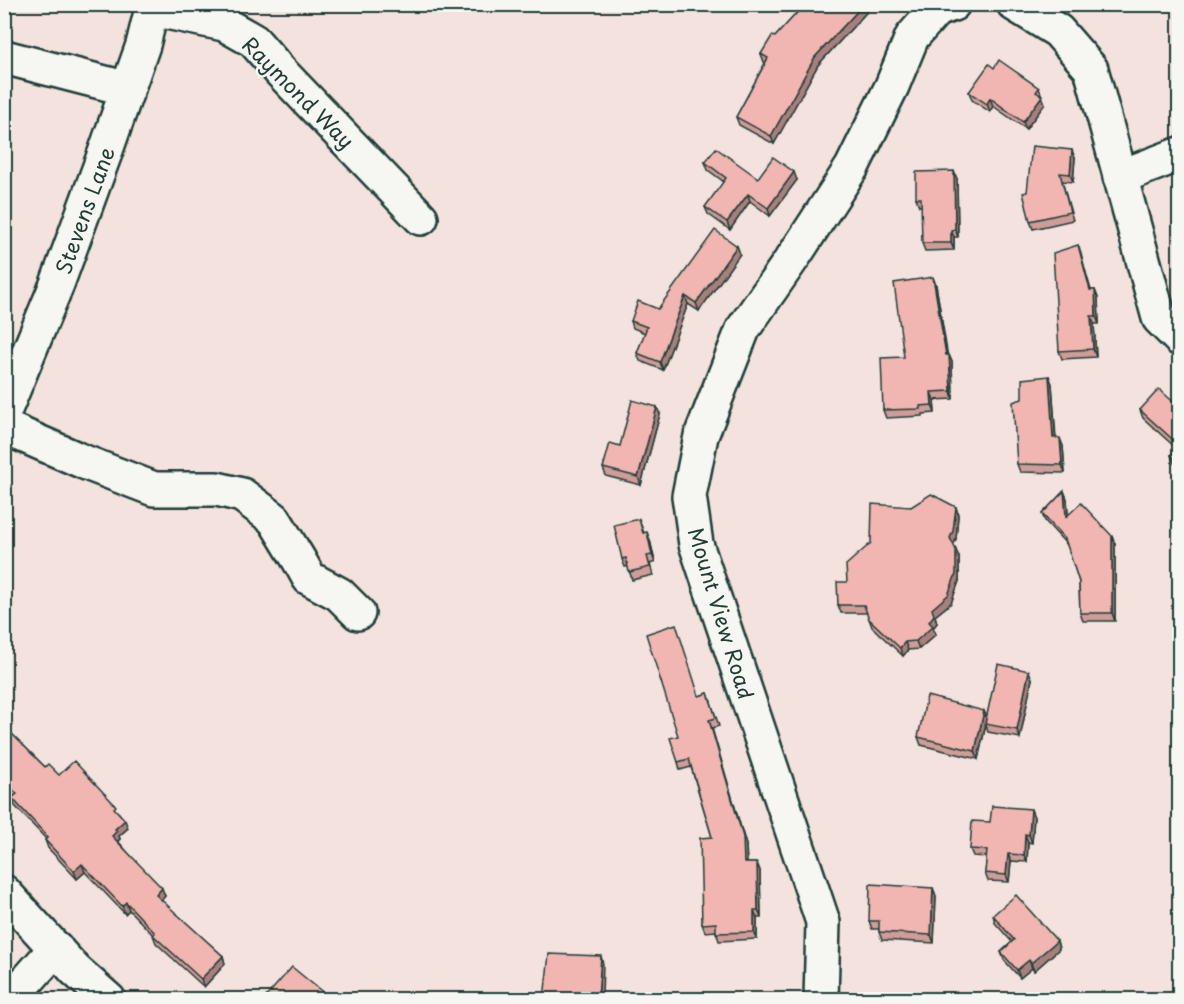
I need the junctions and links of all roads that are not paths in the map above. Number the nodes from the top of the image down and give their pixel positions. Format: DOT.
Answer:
graph roads {
  1 [pos="953,4"];
  2 [pos="1014,4"];
  3 [pos="153,7"];
  4 [pos="4,57"];
  5 [pos="128,89"];
  6 [pos="1179,154"];
  7 [pos="1120,177"];
  8 [pos="421,218"];
  9 [pos="1179,339"];
  10 [pos="4,412"];
  11 [pos="4,427"];
  12 [pos="358,613"];
  13 [pos="4,892"];
  14 [pos="56,948"];
  15 [pos="10,999"];
  16 [pos="109,999"];
  17 [pos="821,999"];
  1 -- 17 [label="street, Mount View Road"];
  2 -- 7 [label="street"];
  3 -- 5 [label="street, Stevens Lane"];
  3 -- 8 [label="street, Raymond Way"];
  4 -- 5 [label="street"];
  5 -- 10 [label="street, Stevens Lane"];
  6 -- 7 [label="street"];
  7 -- 9 [label="street"];
  11 -- 12 [label="street"];
  13 -- 14 [label="street"];
  14 -- 15 [label="street"];
  14 -- 16 [label="street"];
}
